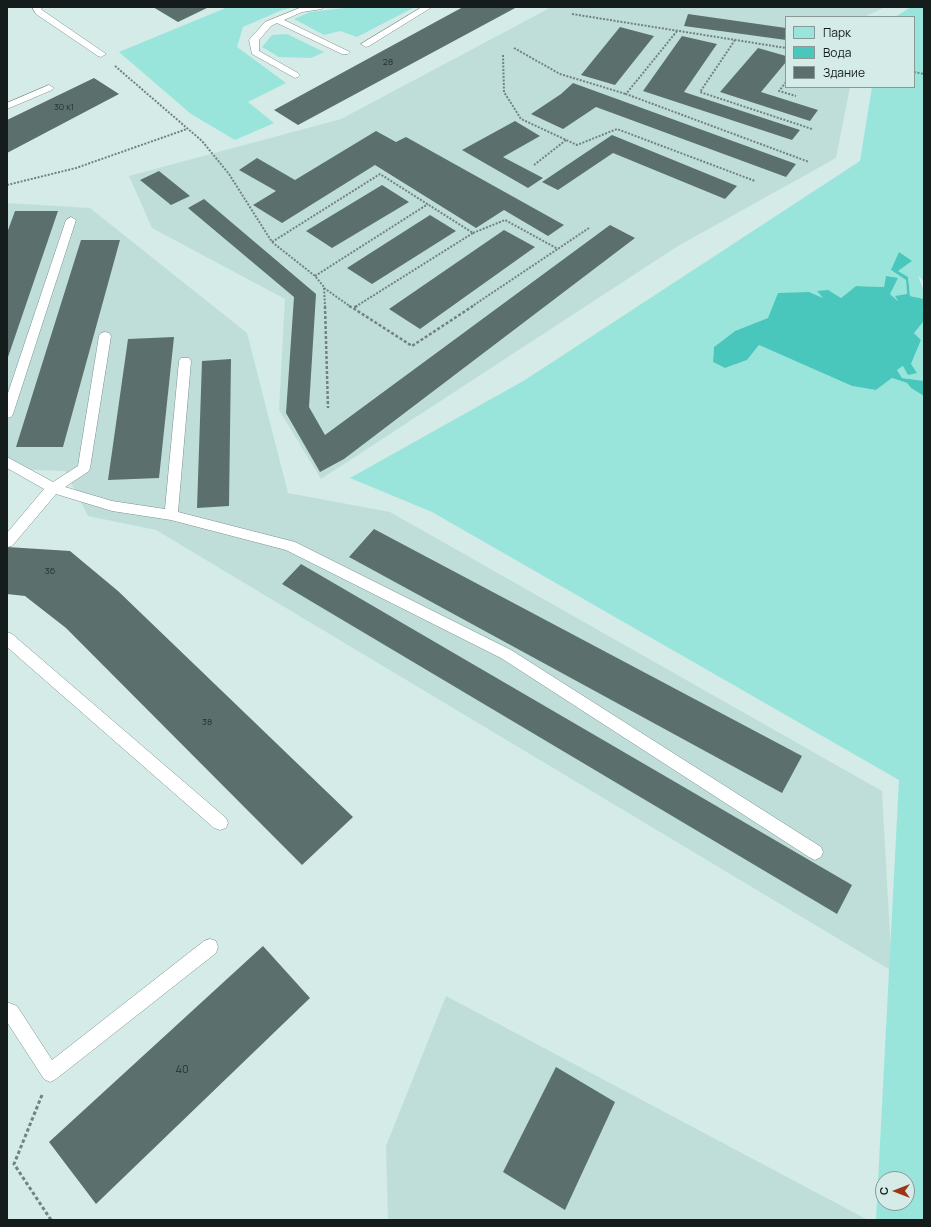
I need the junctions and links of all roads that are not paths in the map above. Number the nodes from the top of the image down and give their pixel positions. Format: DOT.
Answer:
graph roads {
  1 [pos="36,7"];
  2 [pos="319,7"];
  3 [pos="428,7"];
  4 [pos="277,20"];
  5 [pos="366,44"];
  6 [pos="345,52"];
  7 [pos="101,54"];
  8 [pos="295,75"];
  9 [pos="49,88"];
  10 [pos="7,106"];
  11 [pos="71,220"];
  12 [pos="105,336"];
  13 [pos="185,361"];
  14 [pos="7,414"];
  15 [pos="7,462"];
  16 [pos="53,488"];
  17 [pos="171,515"];
  18 [pos="7,542"];
  19 [pos="7,638"];
  20 [pos="220,823"];
  21 [pos="815,852"];
  22 [pos="210,947"];
  23 [pos="7,1011"];
  1 -- 7 [label="lane"];
  2 -- 4 [label="lane"];
  3 -- 5 [label="lane"];
  4 -- 6 [label="lane"];
  4 -- 8 [label="lane"];
  9 -- 10 [label="lane"];
  11 -- 14 [label="lane"];
  12 -- 16 [label="lane"];
  13 -- 17 [label="lane"];
  15 -- 16 [label="lane"];
  16 -- 17 [label="lane"];
  16 -- 18 [label="lane"];
  17 -- 21 [label="lane"];
  19 -- 20 [label="lane"];
  22 -- 23 [label="lane"];
}
